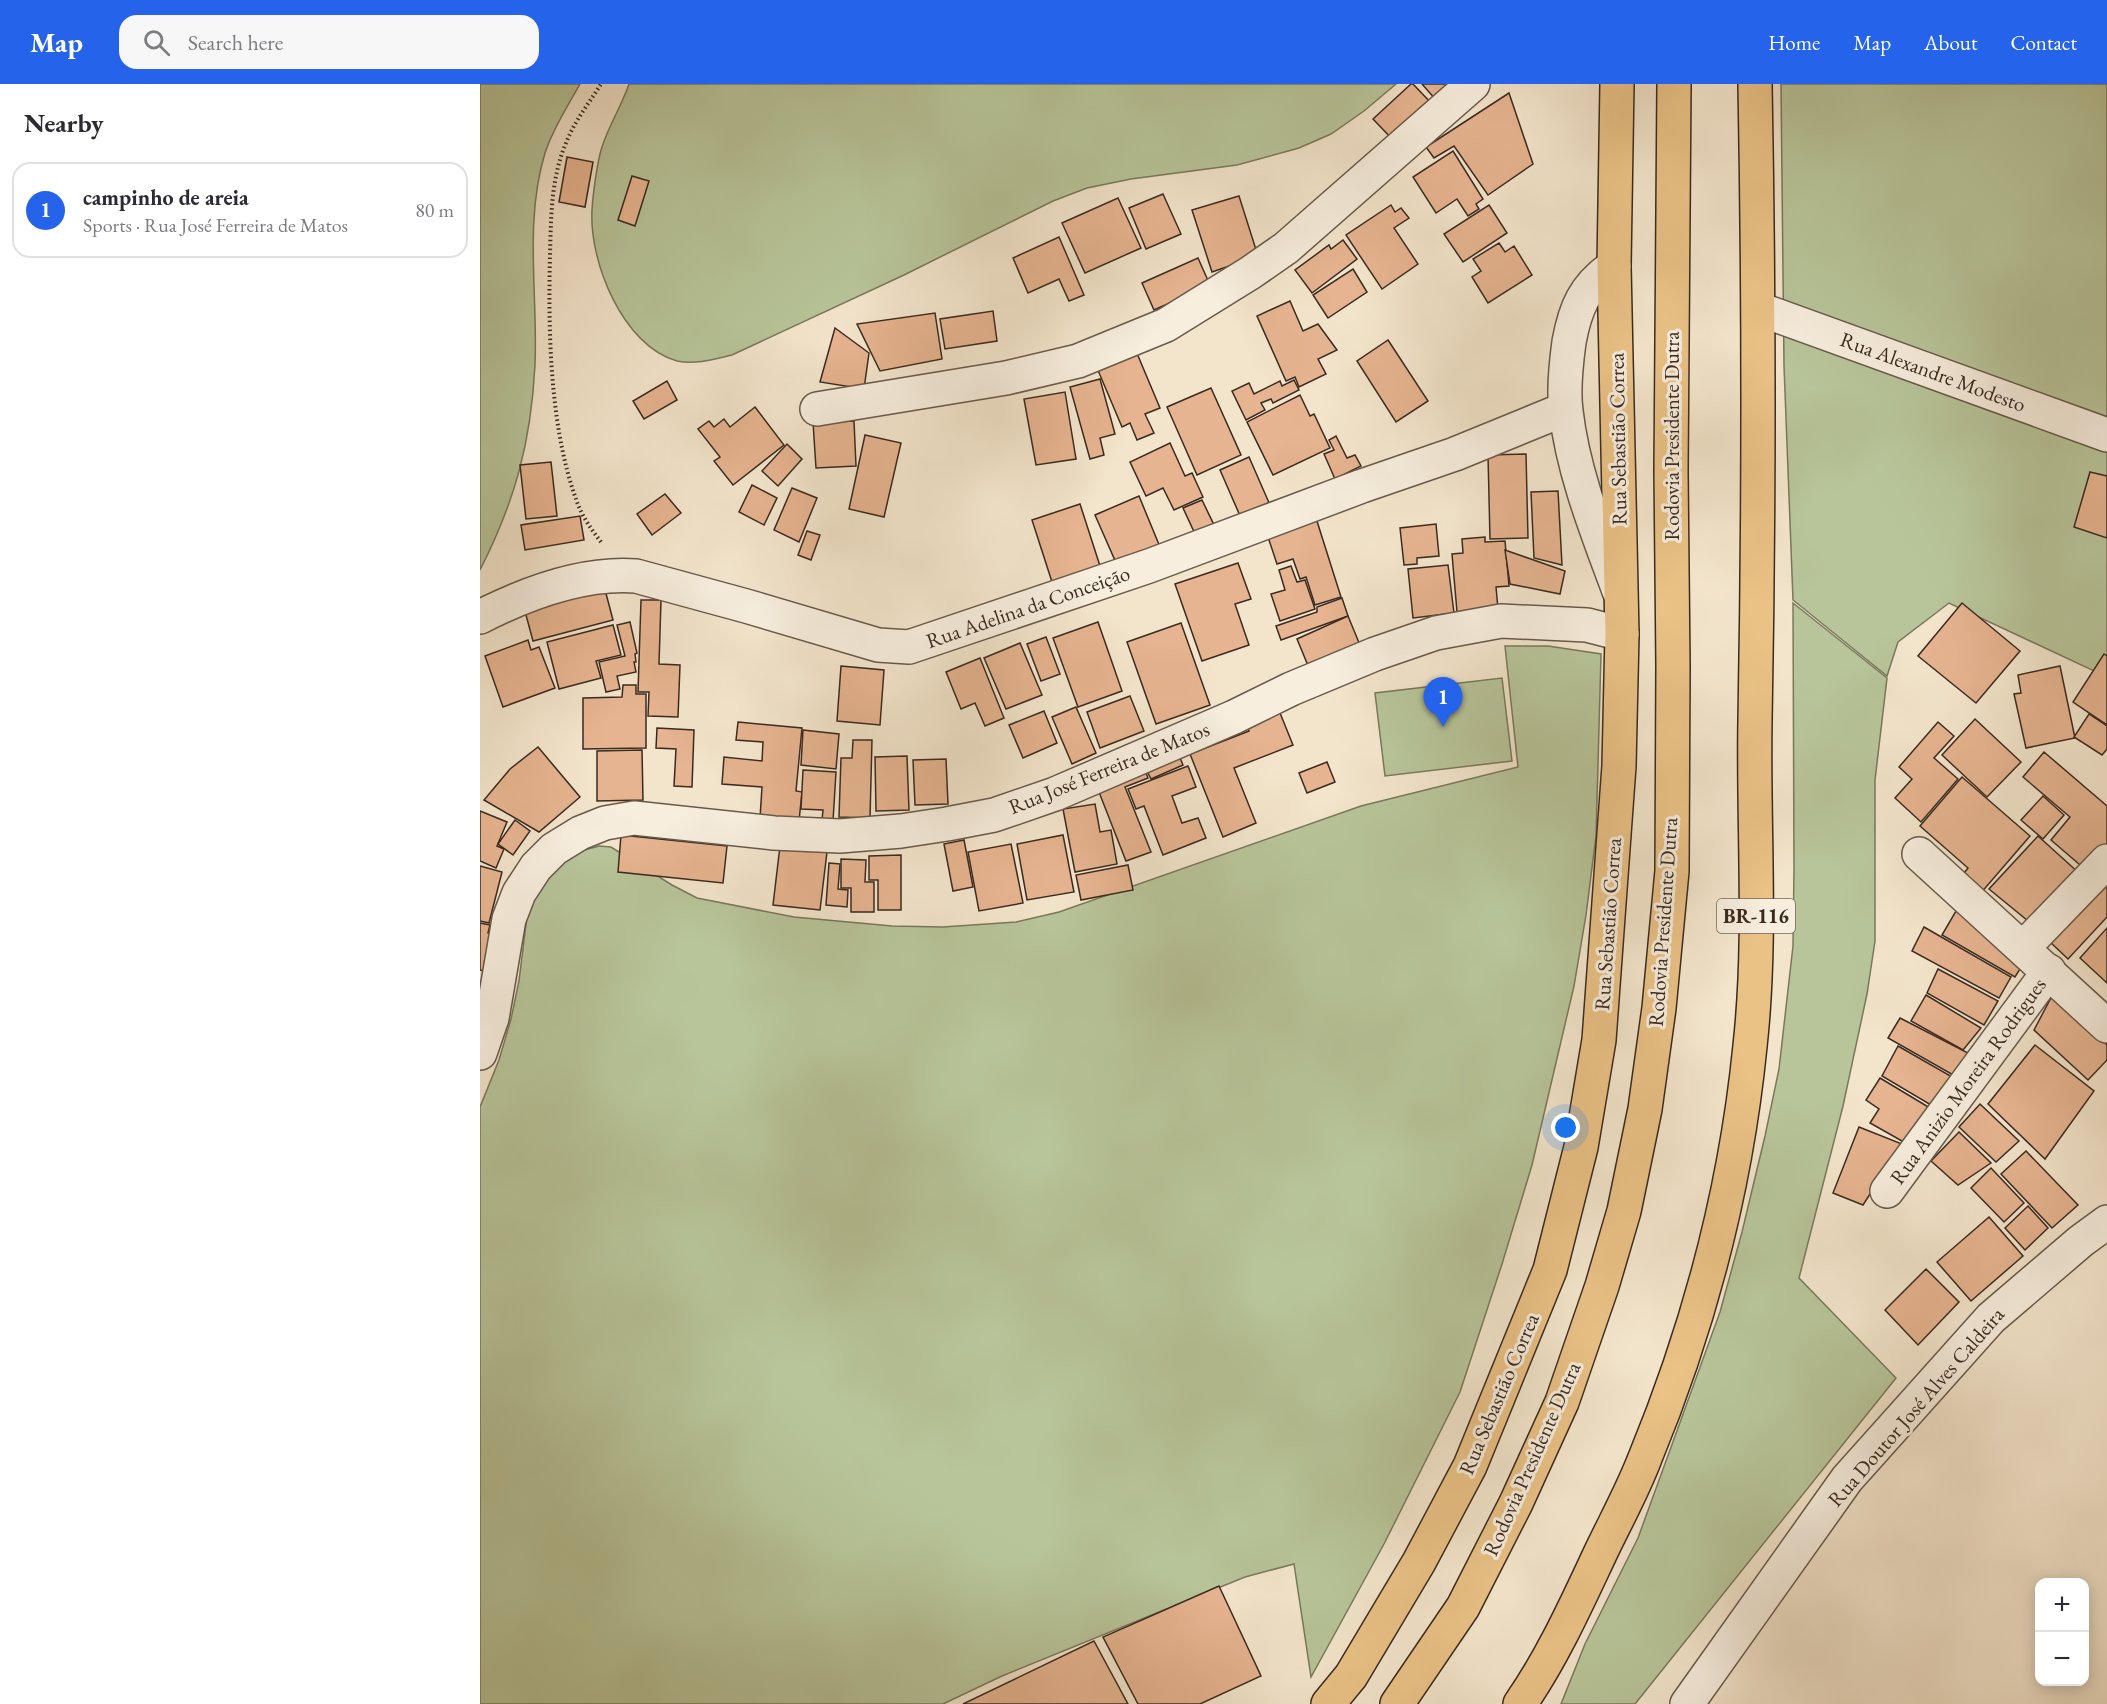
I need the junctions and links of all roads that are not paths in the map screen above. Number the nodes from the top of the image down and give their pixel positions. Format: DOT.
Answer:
graph roads {
  1 [pos="1473,84"];
  2 [pos="1617,84"];
  3 [pos="1674,84"];
  4 [pos="1755,84"];
  5 [pos="1614,266"];
  6 [pos="1759,309"];
  7 [pos="817,409"];
  8 [pos="1565,409"];
  9 [pos="2107,435"];
  10 [pos="1621,596"];
  11 [pos="480,618"];
  12 [pos="1622,634"];
  13 [pos="1755,727"];
  14 [pos="1919,854"];
  15 [pos="2107,861"];
  16 [pos="2023,948"];
  17 [pos="2049,971"];
  18 [pos="2107,1026"];
  19 [pos="480,1053"];
  20 [pos="1887,1191"];
  21 [pos="2107,1222"];
  22 [pos="1351,1676"];
  23 [pos="1318,1704"];
  24 [pos="1328,1704"];
  25 [pos="1397,1704"];
  26 [pos="1520,1704"];
  27 [pos="1546,1704"];
  28 [pos="1686,1704"];
  1 -- 7 [label="street"];
  2 -- 5 [label="main road, Rua Sebastião Correa"];
  3 -- 25 [label="main road, Rodovia Presidente Dutra"];
  4 -- 6 [label="main road, BR-116"];
  5 -- 8 [label="street"];
  5 -- 10 [label="main road, Rua Sebastião Correa"];
  6 -- 9 [label="street, Rua Alexandre Modesto"];
  6 -- 13 [label="main road, BR-116"];
  8 -- 10 [label="street"];
  8 -- 11 [label="street, Rua Adelina da Conceição"];
  10 -- 12 [label="main road, Rua Sebastião Correa"];
  12 -- 19 [label="street, Rua José Ferreira de Matos"];
  12 -- 22 [label="main road, Rua Sebastião Correa"];
  13 -- 26 [label="main road, BR-116"];
  13 -- 27 [label="main road"];
  14 -- 16 [label="street"];
  15 -- 16 [label="street"];
  16 -- 17 [label="street"];
  17 -- 18 [label="street"];
  17 -- 20 [label="street, Rua Anizio Moreira Rodrigues"];
  21 -- 28 [label="street, Rua Doutor José Alves Caldeira"];
  22 -- 23 [label="street"];
  22 -- 24 [label="main road, Rua Sebastião Correa"];
}
